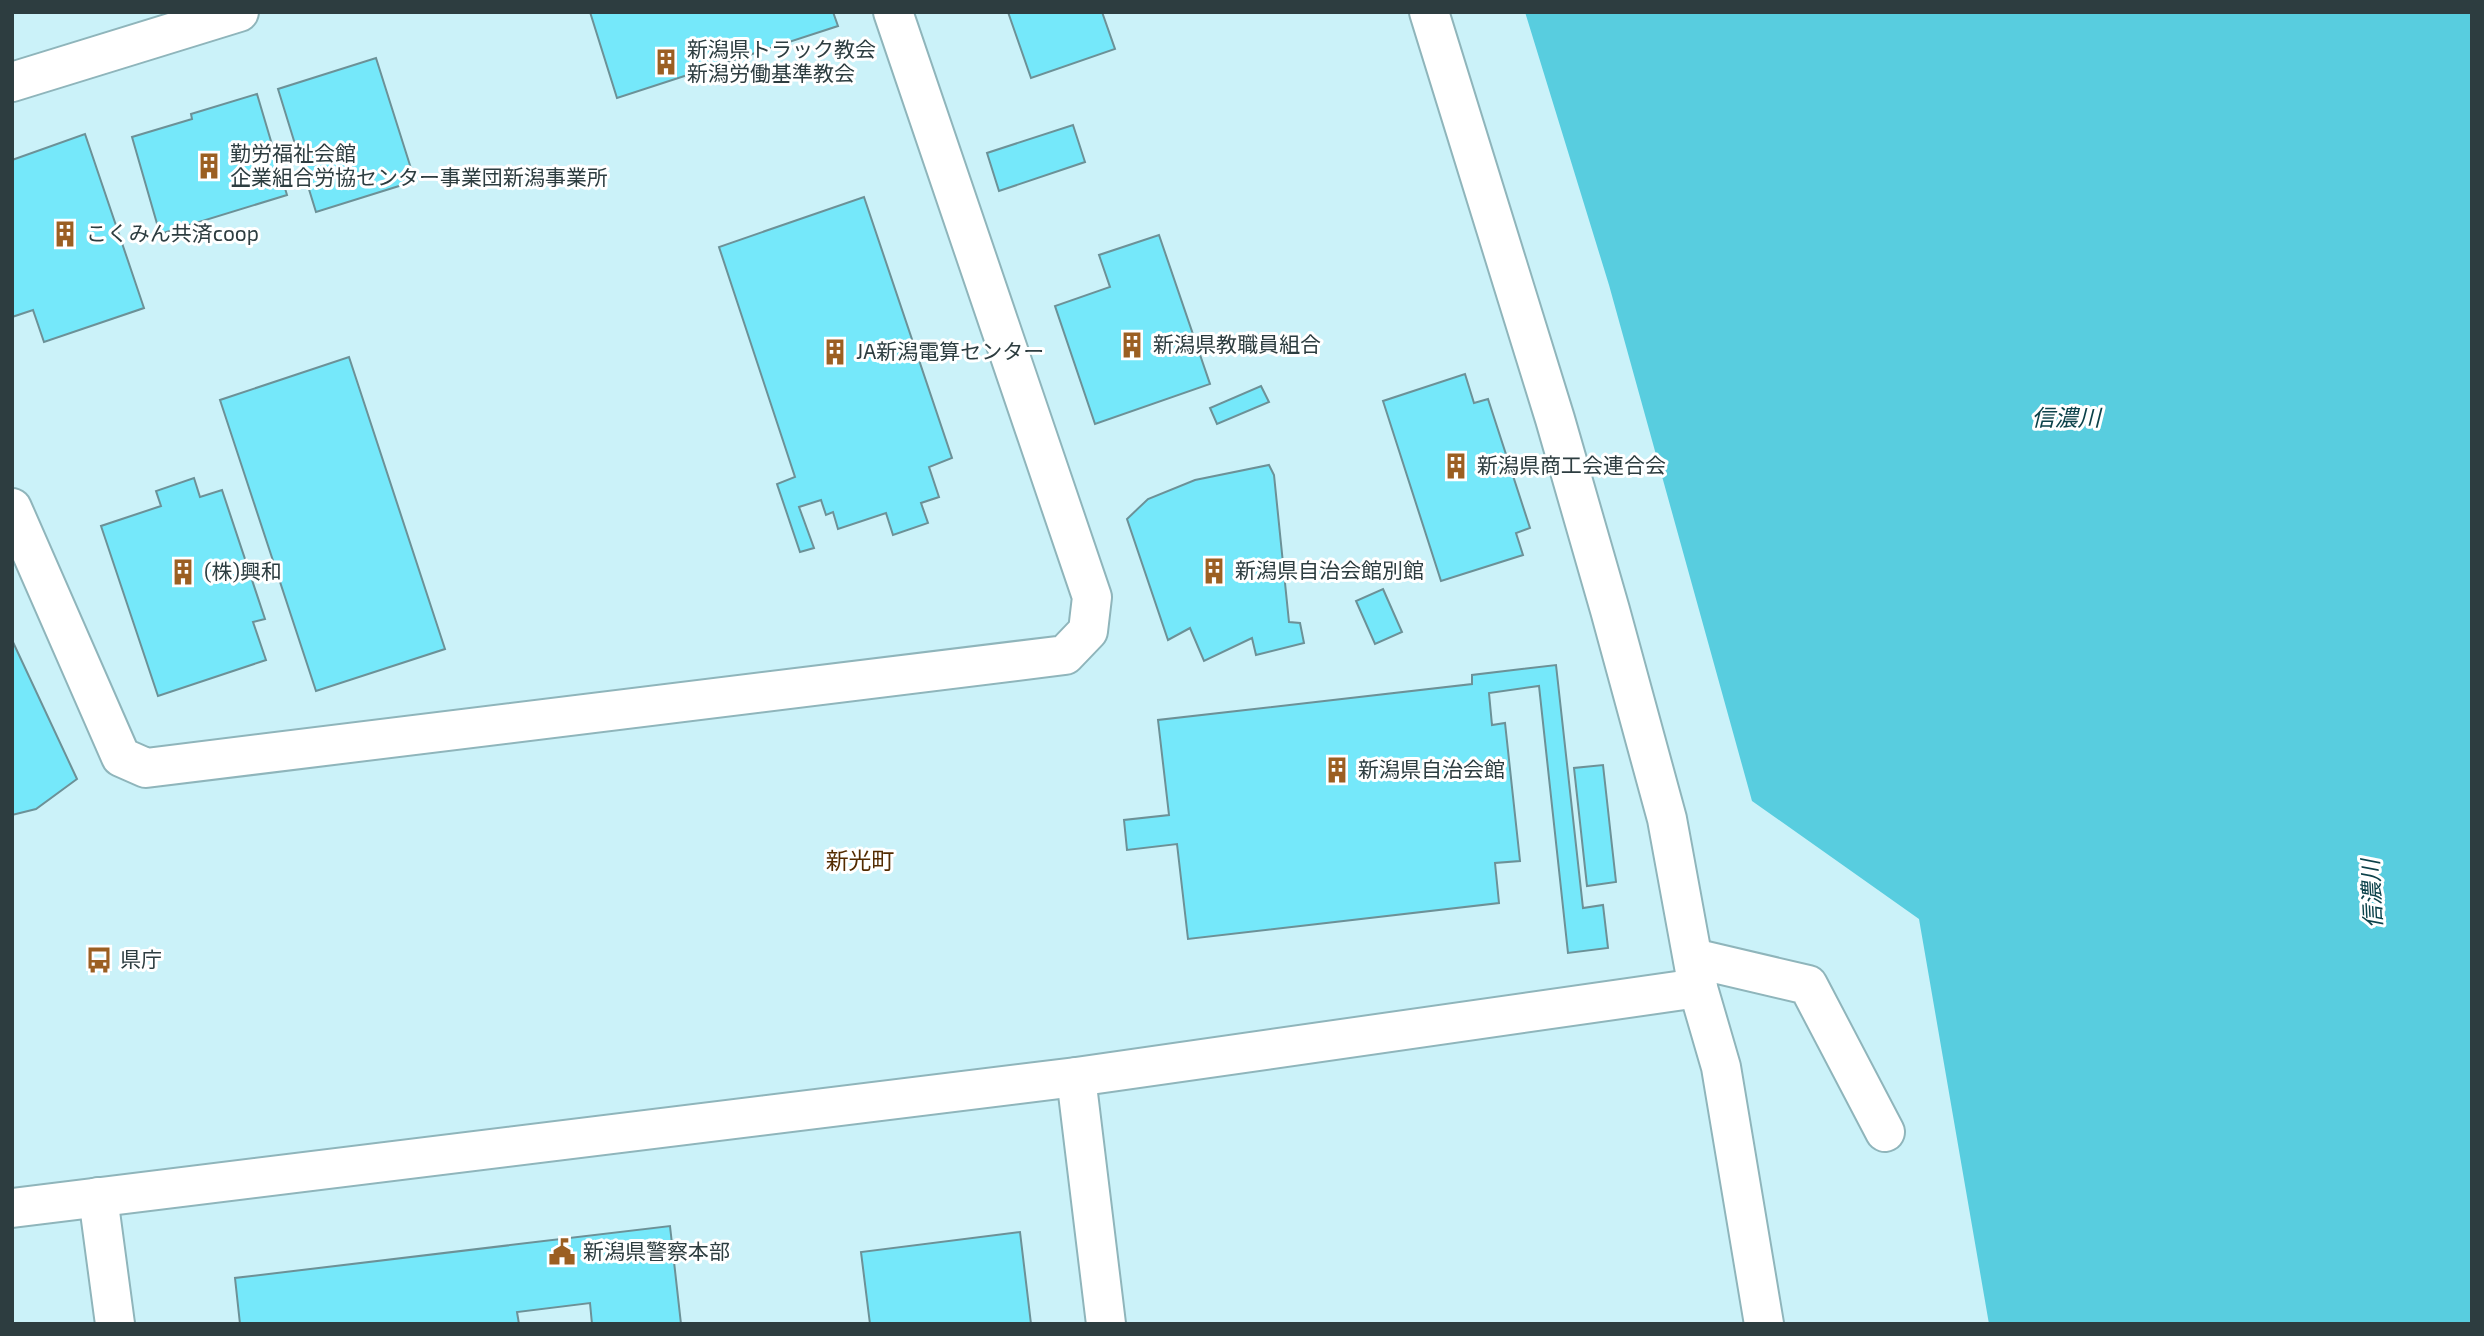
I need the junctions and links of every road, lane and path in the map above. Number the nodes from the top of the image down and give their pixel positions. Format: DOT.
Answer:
graph roads {
  1 [pos="239,12"];
  2 [pos="893,12"];
  3 [pos="1429,12"];
  4 [pos="12,82"];
  5 [pos="12,508"];
  6 [pos="1696,973"];
  7 [pos="1076,1077"];
  8 [pos="1885,1132"];
  9 [pos="98,1197"];
  10 [pos="12,1208"];
  11 [pos="115,1324"];
  12 [pos="1106,1324"];
  13 [pos="1764,1324"];
  1 -- 4 [label="street"];
  2 -- 5 [label="street"];
  3 -- 6 [label="street"];
  6 -- 7 [label="street"];
  6 -- 8 [label="street"];
  6 -- 13 [label="street"];
  7 -- 9 [label="street"];
  7 -- 12 [label="street"];
  9 -- 10 [label="street"];
  9 -- 11 [label="street"];
}
